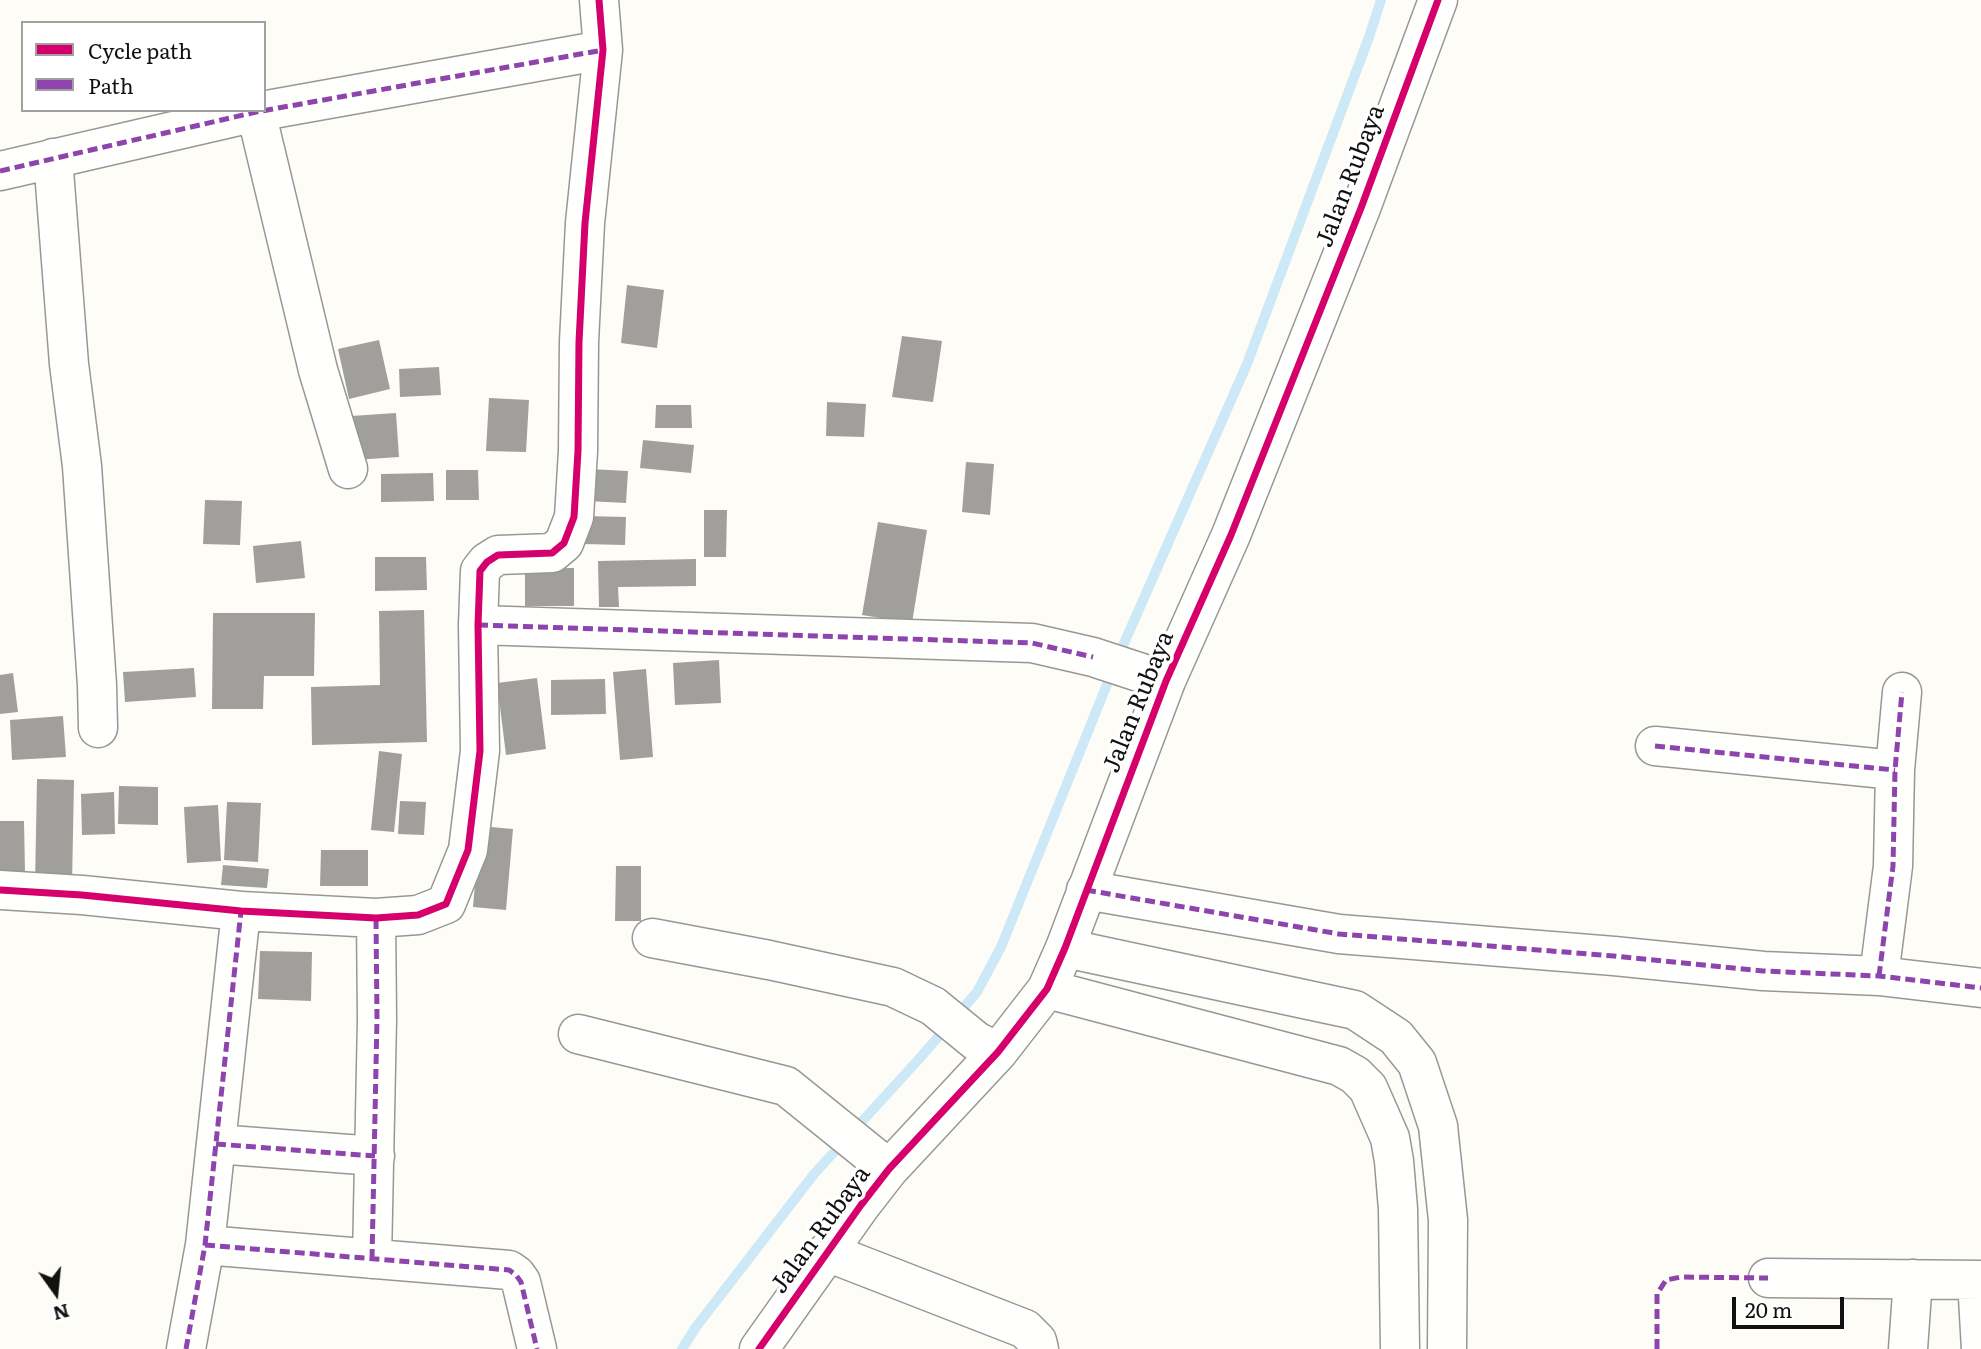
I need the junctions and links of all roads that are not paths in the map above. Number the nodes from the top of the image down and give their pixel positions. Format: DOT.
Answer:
graph roads {
  1 [pos="599,0"];
  2 [pos="1438,0"];
  3 [pos="603,50"];
  4 [pos="266,110"];
  5 [pos="256,112"];
  6 [pos="53,158"];
  7 [pos="0,171"];
  8 [pos="348,469"];
  9 [pos="478,625"];
  10 [pos="1154,678"];
  11 [pos="1902,692"];
  12 [pos="98,728"];
  13 [pos="1655,746"];
  14 [pos="1895,770"];
  15 [pos="0,890"];
  16 [pos="1086,890"];
  17 [pos="240,911"];
  18 [pos="376,918"];
  19 [pos="652,938"];
  20 [pos="1065,948"];
  21 [pos="1879,976"];
  22 [pos="1981,988"];
  23 [pos="1047,989"];
  24 [pos="578,1034"];
  25 [pos="987,1046"];
  26 [pos="1438,1126"];
  27 [pos="1390,1138"];
  28 [pos="216,1144"];
  29 [pos="375,1156"];
  30 [pos="878,1159"];
  31 [pos="205,1245"];
  32 [pos="827,1252"];
  33 [pos="372,1259"];
  34 [pos="1768,1278"];
  35 [pos="1913,1279"];
  36 [pos="1979,1280"];
  37 [pos="186,1349"];
  38 [pos="537,1349"];
  39 [pos="760,1349"];
  40 [pos="1039,1349"];
  41 [pos="1400,1349"];
  42 [pos="1447,1349"];
  43 [pos="1908,1349"];
  44 [pos="1981,1349"];
  1 -- 3 [label="street"];
  2 -- 10 [label="street, Jalan Rubaya"];
  3 -- 4 [label="street"];
  3 -- 9 [label="street"];
  5 -- 6 [label="street"];
  5 -- 8 [label="street"];
  6 -- 7 [label="street"];
  6 -- 12 [label="street"];
  9 -- 10 [label="street"];
  9 -- 18 [label="street"];
  10 -- 16 [label="street, Jalan Rubaya"];
  11 -- 14 [label="street"];
  13 -- 14 [label="street"];
  14 -- 21 [label="street"];
  15 -- 17 [label="street"];
  16 -- 20 [label="street, Jalan Rubaya"];
  16 -- 21 [label="street"];
  17 -- 18 [label="street"];
  17 -- 28 [label="street"];
  18 -- 29 [label="street"];
  19 -- 25 [label="street"];
  20 -- 23 [label="street, Jalan Rubaya"];
  20 -- 26 [label="street"];
  21 -- 22 [label="street"];
  23 -- 25 [label="street, Jalan Rubaya"];
  23 -- 27 [label="street"];
  24 -- 30 [label="street"];
  25 -- 30 [label="street, Jalan Rubaya"];
  26 -- 27 [label="street"];
  26 -- 42 [label="street"];
  27 -- 41 [label="street"];
  28 -- 29 [label="street"];
  28 -- 31 [label="street"];
  29 -- 33 [label="street"];
  30 -- 32 [label="street, Jalan Rubaya"];
  31 -- 33 [label="street"];
  31 -- 37 [label="street"];
  32 -- 39 [label="street, Jalan Rubaya"];
  32 -- 40 [label="street"];
  33 -- 38 [label="street"];
  34 -- 35 [label="street"];
  35 -- 36 [label="street"];
  35 -- 43 [label="street"];
  36 -- 44 [label="street"];
}
